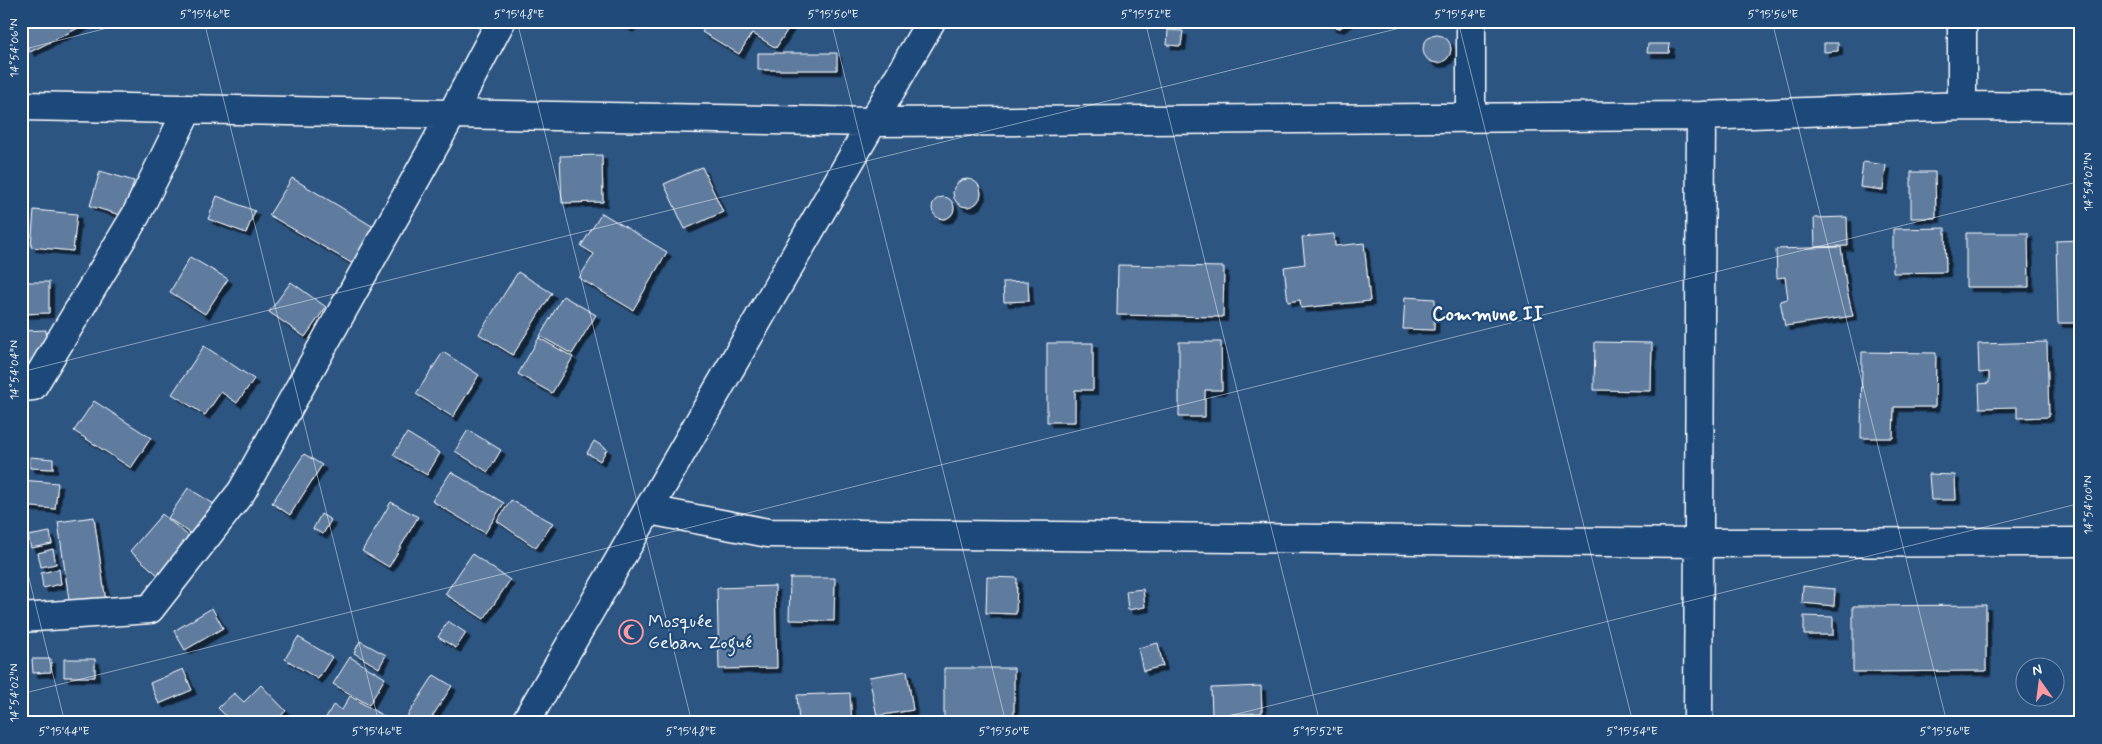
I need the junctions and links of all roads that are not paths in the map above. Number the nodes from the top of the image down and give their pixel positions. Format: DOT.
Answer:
graph roads {
  1 [pos="501,21"];
  2 [pos="931,21"];
  3 [pos="1471,21"];
  4 [pos="1962,21"];
  5 [pos="21,106"];
  6 [pos="1962,106"];
  7 [pos="2081,108"];
  8 [pos="188,109"];
  9 [pos="452,114"];
  10 [pos="1701,116"];
  11 [pos="1471,118"];
  12 [pos="873,122"];
  13 [pos="21,387"];
  14 [pos="649,510"];
  15 [pos="2081,542"];
  16 [pos="1699,543"];
  17 [pos="21,618"];
  18 [pos="525,723"];
  19 [pos="1698,723"];
  1 -- 9 [label="street"];
  2 -- 12 [label="street"];
  3 -- 11 [label="street"];
  4 -- 6 [label="street"];
  5 -- 8 [label="street"];
  6 -- 7 [label="street"];
  6 -- 10 [label="street"];
  8 -- 9 [label="street"];
  8 -- 13 [label="street"];
  9 -- 12 [label="street"];
  9 -- 17 [label="street"];
  10 -- 11 [label="street"];
  10 -- 16 [label="street"];
  11 -- 12 [label="street"];
  12 -- 14 [label="street"];
  14 -- 16 [label="street"];
  14 -- 18 [label="street"];
  15 -- 16 [label="street"];
  16 -- 19 [label="street"];
}
